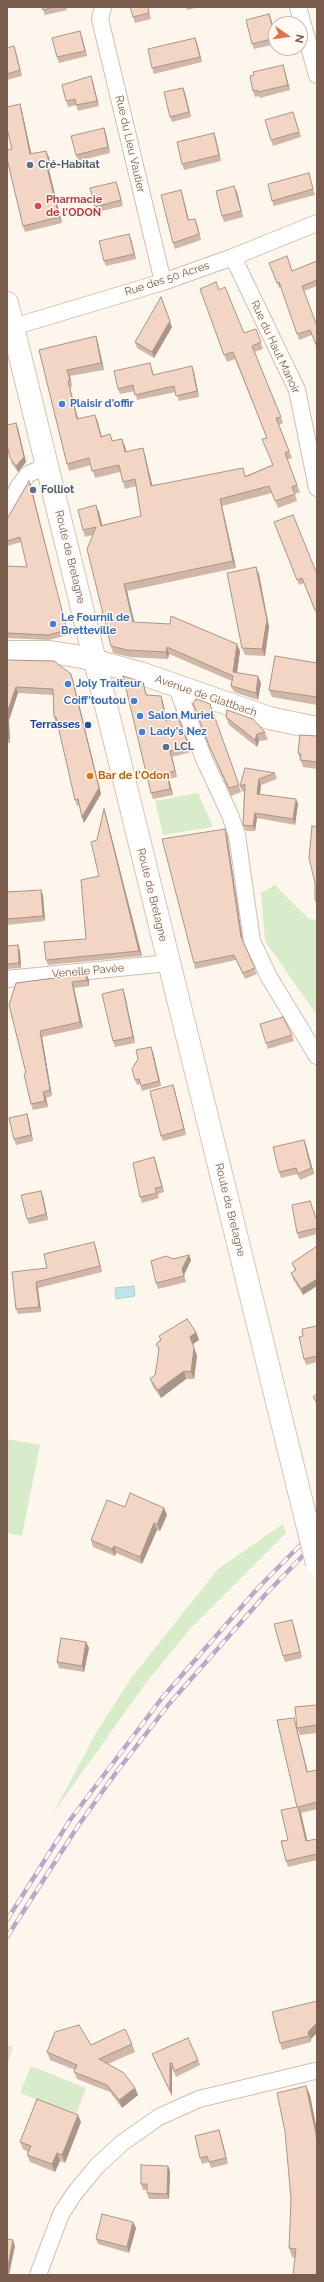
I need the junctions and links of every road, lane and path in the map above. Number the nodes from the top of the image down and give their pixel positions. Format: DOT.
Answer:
graph roads {
  1 [pos="103,7"];
  2 [pos="298,7"];
  3 [pos="317,75"];
  4 [pos="317,223"];
  5 [pos="233,257"];
  6 [pos="163,282"];
  7 [pos="7,303"];
  8 [pos="13,327"];
  9 [pos="47,466"];
  10 [pos="317,488"];
  11 [pos="7,510"];
  12 [pos="7,652"];
  13 [pos="95,661"];
  14 [pos="181,687"];
  15 [pos="317,728"];
  16 [pos="169,964"];
  17 [pos="7,979"];
  18 [pos="312,1040"];
  19 [pos="317,1056"];
  20 [pos="317,1564"];
  21 [pos="315,2070"];
  22 [pos="38,2275"];
  1 -- 6 [label="street, Rue du Lieu Vautier"];
  2 -- 3 [label="street"];
  4 -- 5 [label="street, Rue des 50 Acres"];
  5 -- 6 [label="street, Rue des 50 Acres"];
  5 -- 10 [label="street, Rue du Haut Manoir"];
  6 -- 8 [label="street, Rue des 50 Acres"];
  7 -- 8 [label="main road, Route de Bretagne"];
  8 -- 9 [label="main road, Route de Bretagne"];
  9 -- 11 [label="street"];
  9 -- 13 [label="main road, Route de Bretagne"];
  12 -- 13 [label="main road, Avenue de Glattbach"];
  13 -- 14 [label="main road, Avenue de Glattbach"];
  13 -- 16 [label="main road, Route de Bretagne"];
  14 -- 15 [label="main road, Avenue de Glattbach"];
  14 -- 18 [label="street"];
  16 -- 17 [label="street, Venelle Pavée"];
  16 -- 20 [label="main road, Route de Bretagne, bridge"];
  18 -- 19 [label="street"];
  21 -- 22 [label="street"];
}
